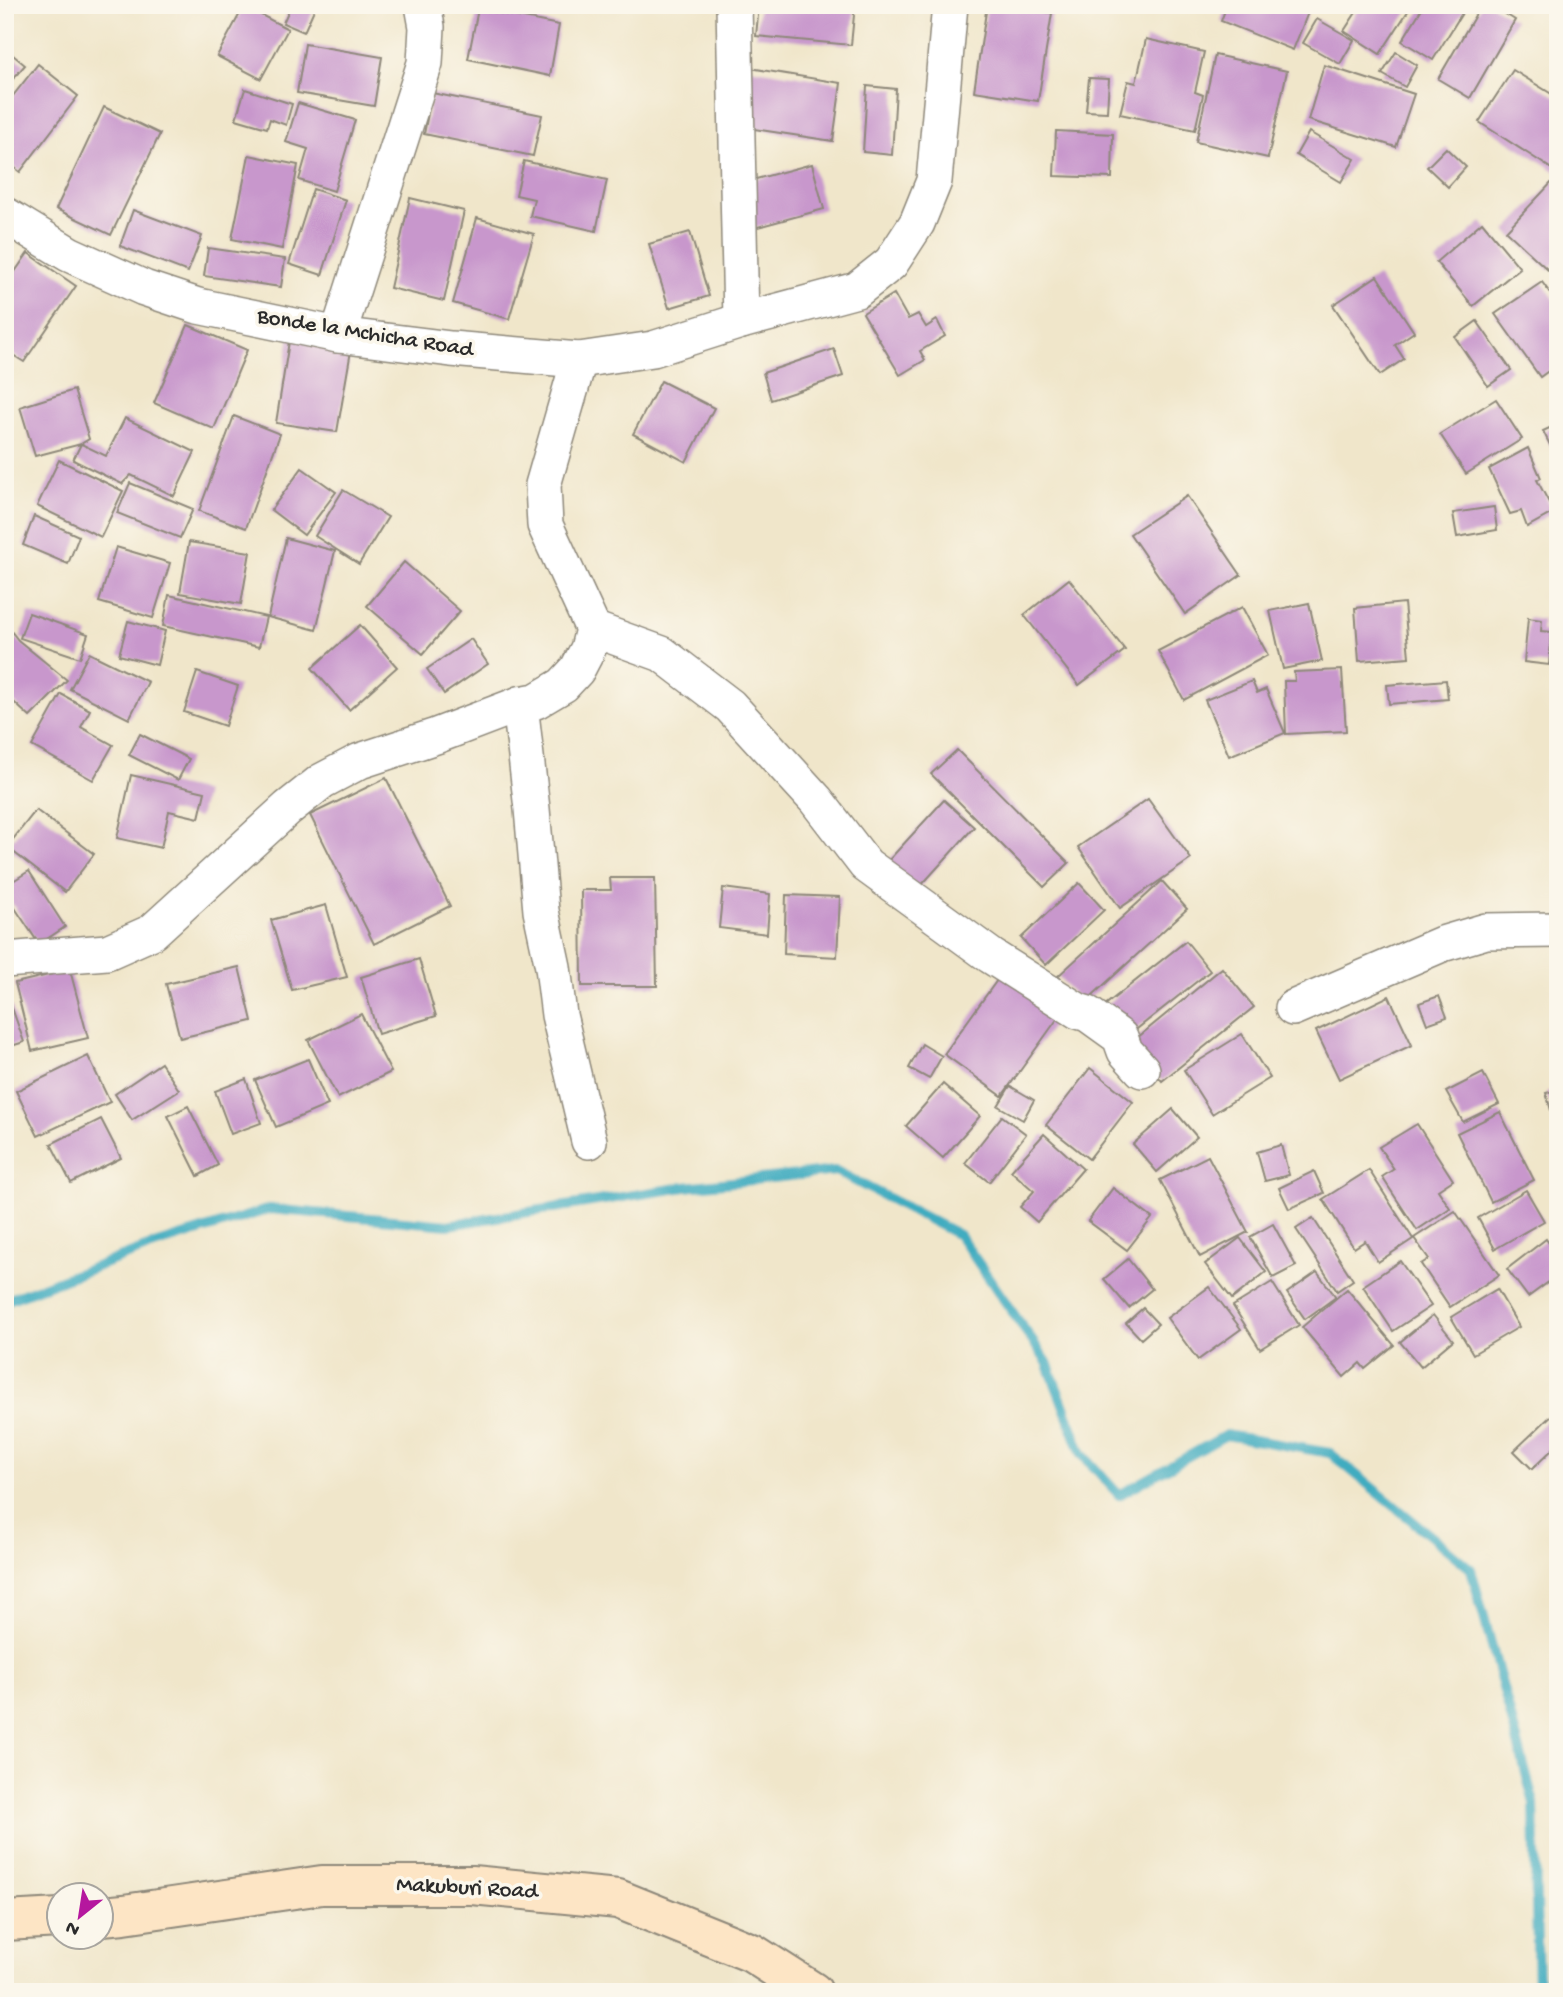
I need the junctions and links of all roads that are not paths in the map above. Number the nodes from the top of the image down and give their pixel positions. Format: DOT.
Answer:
graph roads {
  1 [pos="423,5"];
  2 [pos="734,5"];
  3 [pos="950,5"];
  4 [pos="5,215"];
  5 [pos="741,321"];
  6 [pos="338,334"];
  7 [pos="579,360"];
  8 [pos="593,629"];
  9 [pos="520,704"];
  10 [pos="1558,930"];
  11 [pos="5,960"];
  12 [pos="1293,1008"];
  13 [pos="1142,1070"];
  14 [pos="589,1141"];
  15 [pos="116,1915"];
  16 [pos="46,1919"];
  17 [pos="5,1921"];
  18 [pos="813,1992"];
  1 -- 6 [label="street"];
  2 -- 5 [label="street"];
  3 -- 5 [label="street, Bonde la Mchicha Road"];
  4 -- 6 [label="street, Bonde la Mchicha Road"];
  5 -- 7 [label="street, Bonde la Mchicha Road"];
  6 -- 7 [label="street, Bonde la Mchicha Road"];
  7 -- 8 [label="street"];
  8 -- 9 [label="street"];
  8 -- 13 [label="street"];
  9 -- 11 [label="street"];
  9 -- 14 [label="street"];
  10 -- 12 [label="street"];
  15 -- 18 [label="street, Makuburi Road"];
  16 -- 17 [label="street"];
}
